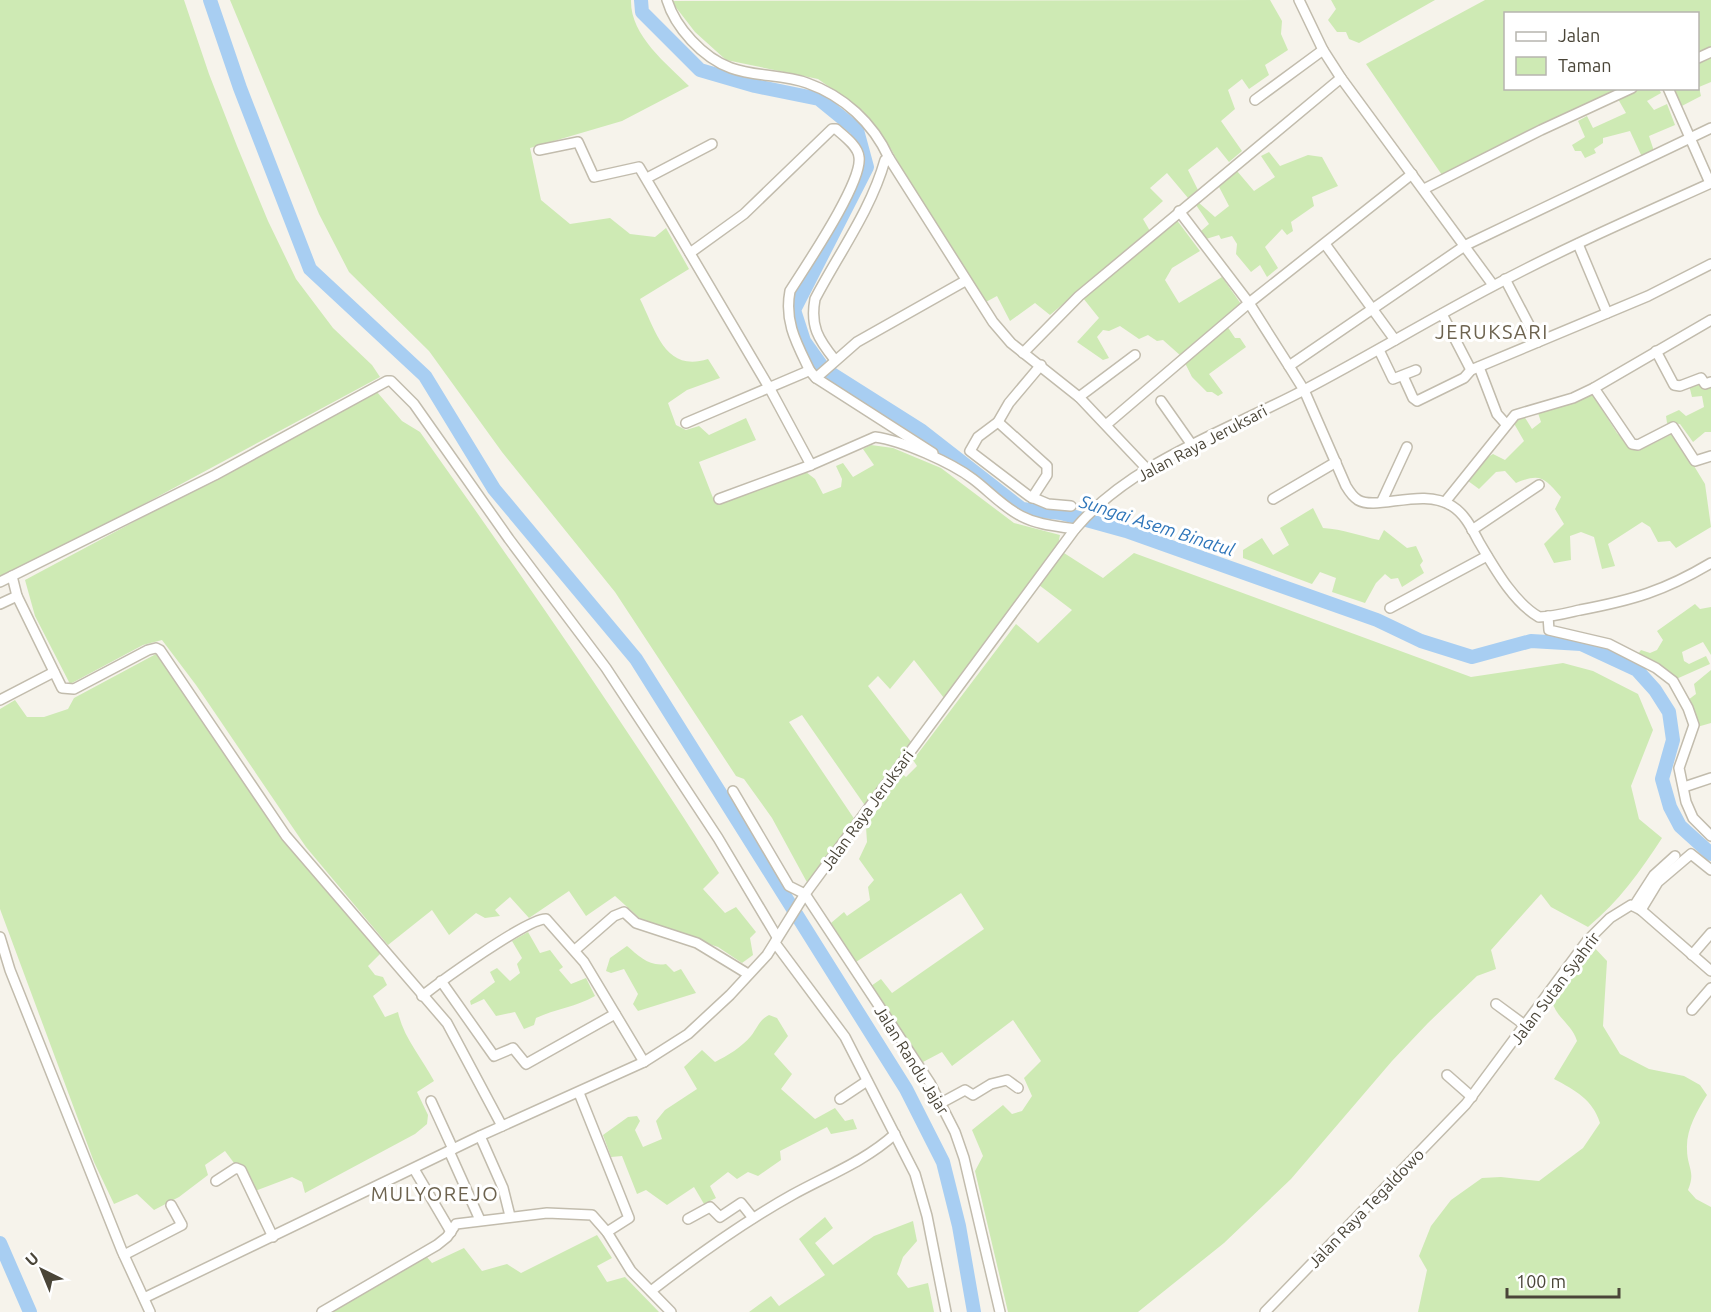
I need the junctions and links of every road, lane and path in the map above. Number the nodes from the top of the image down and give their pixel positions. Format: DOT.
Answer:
graph roads {
  1 [pos="667,0"];
  2 [pos="1299,0"];
  3 [pos="1323,50"];
  4 [pos="1341,78"];
  5 [pos="1628,90"];
  6 [pos="1669,90"];
  7 [pos="1256,100"];
  8 [pos="1711,128"];
  9 [pos="1688,139"];
  10 [pos="712,144"];
  11 [pos="539,150"];
  12 [pos="889,158"];
  13 [pos="1412,174"];
  14 [pos="647,178"];
  15 [pos="1709,184"];
  16 [pos="1424,189"];
  17 [pos="1711,196"];
  18 [pos="1179,211"];
  19 [pos="1325,244"];
  20 [pos="1578,244"];
  21 [pos="1466,245"];
  22 [pos="690,253"];
  23 [pos="1711,264"];
  24 [pos="1506,279"];
  25 [pos="965,281"];
  26 [pos="1494,285"];
  27 [pos="1249,303"];
  28 [pos="1373,310"];
  29 [pos="1607,313"];
  30 [pos="1442,314"];
  31 [pos="1711,320"];
  32 [pos="1395,340"];
  33 [pos="1538,342"];
  34 [pos="1379,350"];
  35 [pos="1656,351"];
  36 [pos="1023,353"];
  37 [pos="1135,355"];
  38 [pos="834,361"];
  39 [pos="1041,365"];
  40 [pos="1290,366"];
  41 [pos="1416,369"];
  42 [pos="1475,369"];
  43 [pos="815,375"];
  44 [pos="1403,376"];
  45 [pos="1711,382"];
  46 [pos="1594,388"];
  47 [pos="770,389"];
  48 [pos="1304,390"];
  49 [pos="1079,397"];
  50 [pos="1161,401"];
  51 [pos="998,422"];
  52 [pos="687,423"];
  53 [pos="1107,424"];
  54 [pos="1506,424"];
  55 [pos="1192,445"];
  56 [pos="1407,447"];
  57 [pos="1711,456"];
  58 [pos="938,457"];
  59 [pos="1336,462"];
  60 [pos="811,465"];
  61 [pos="1148,470"];
  62 [pos="1539,485"];
  63 [pos="1032,498"];
  64 [pos="719,499"];
  65 [pos="1274,499"];
  66 [pos="1382,501"];
  67 [pos="1445,502"];
  68 [pos="1071,506"];
  69 [pos="1076,528"];
  70 [pos="1472,530"];
  71 [pos="1487,556"];
  72 [pos="1711,563"];
  73 [pos="0,582"];
  74 [pos="15,586"];
  75 [pos="0,604"];
  76 [pos="1390,608"];
  77 [pos="1548,616"];
  78 [pos="54,672"];
  79 [pos="0,700"];
  80 [pos="1711,778"];
  81 [pos="1684,787"];
  82 [pos="733,791"];
  83 [pos="1711,836"];
  84 [pos="1675,856"];
  85 [pos="1711,870"];
  86 [pos="804,897"];
  87 [pos="1642,911"];
  88 [pos="1711,933"];
  89 [pos="777,937"];
  90 [pos="0,938"];
  91 [pos="575,951"];
  92 [pos="1692,955"];
  93 [pos="1711,971"];
  94 [pos="748,974"];
  95 [pos="441,981"];
  96 [pos="1711,988"];
  97 [pos="422,996"];
  98 [pos="1496,1004"];
  99 [pos="1692,1010"];
  100 [pos="615,1014"];
  101 [pos="1526,1026"];
  102 [pos="644,1062"];
  103 [pos="1447,1075"];
  104 [pos="867,1081"];
  105 [pos="1018,1088"];
  106 [pos="579,1093"];
  107 [pos="840,1099"];
  108 [pos="1469,1100"];
  109 [pos="431,1101"];
  110 [pos="945,1101"];
  111 [pos="502,1126"];
  112 [pos="895,1134"];
  113 [pos="480,1136"];
  114 [pos="451,1150"];
  115 [pos="414,1168"];
  116 [pos="216,1181"];
  117 [pos="171,1205"];
  118 [pos="510,1216"];
  119 [pos="753,1218"];
  120 [pos="688,1219"];
  121 [pos="480,1220"];
  122 [pos="451,1232"];
  123 [pos="608,1232"];
  124 [pos="273,1237"];
  125 [pos="124,1255"];
  126 [pos="651,1291"];
  127 [pos="144,1298"];
  128 [pos="150,1312"];
  129 [pos="322,1312"];
  130 [pos="671,1312"];
  131 [pos="946,1312"];
  132 [pos="1000,1312"];
  133 [pos="1265,1312"];
  1 -- 12 [label="street"];
  2 -- 3 [label="street"];
  3 -- 4 [label="street"];
  3 -- 7 [label="street"];
  4 -- 13 [label="street"];
  4 -- 18 [label="street"];
  5 -- 16 [label="street"];
  6 -- 9 [label="street"];
  8 -- 9 [label="street"];
  9 -- 15 [label="street"];
  9 -- 21 [label="street"];
  10 -- 14 [label="street"];
  11 -- 14 [label="street"];
  12 -- 25 [label="street"];
  12 -- 38 [label="street"];
  13 -- 16 [label="street"];
  13 -- 19 [label="street"];
  14 -- 22 [label="street"];
  15 -- 17 [label="street"];
  15 -- 20 [label="street, Jalan Raya Jeruksari"];
  16 -- 21 [label="street"];
  18 -- 27 [label="street"];
  18 -- 36 [label="street"];
  19 -- 27 [label="street"];
  19 -- 28 [label="street"];
  20 -- 24 [label="street, Jalan Raya Jeruksari"];
  20 -- 29 [label="street"];
  21 -- 26 [label="street"];
  21 -- 28 [label="street"];
  22 -- 43 [label="street"];
  22 -- 47 [label="street"];
  23 -- 29 [label="street"];
  24 -- 26 [label="street, Jalan Raya Jeruksari"];
  24 -- 33 [label="street"];
  25 -- 36 [label="street"];
  25 -- 38 [label="street"];
  26 -- 30 [label="street, Jalan Raya Jeruksari"];
  27 -- 40 [label="street"];
  27 -- 53 [label="street"];
  28 -- 32 [label="street"];
  28 -- 40 [label="street"];
  29 -- 33 [label="street"];
  30 -- 32 [label="street, Jalan Raya Jeruksari"];
  30 -- 42 [label="street"];
  31 -- 35 [label="street"];
  32 -- 34 [label="street, Jalan Raya Jeruksari"];
  33 -- 42 [label="street"];
  34 -- 44 [label="street"];
  34 -- 48 [label="street, Jalan Raya Jeruksari"];
  35 -- 45 [label="street"];
  35 -- 46 [label="street"];
  36 -- 39 [label="street"];
  37 -- 49 [label="street"];
  38 -- 43 [label="street"];
  39 -- 49 [label="street"];
  39 -- 51 [label="street"];
  40 -- 48 [label="street"];
  41 -- 44 [label="street"];
  42 -- 44 [label="street"];
  42 -- 54 [label="street"];
  43 -- 47 [label="street"];
  43 -- 58 [label="street"];
  46 -- 54 [label="street"];
  46 -- 57 [label="street"];
  47 -- 52 [label="street"];
  47 -- 60 [label="street"];
  48 -- 55 [label="street, Jalan Raya Jeruksari"];
  48 -- 59 [label="street"];
  49 -- 53 [label="street"];
  50 -- 55 [label="street"];
  51 -- 63 [label="street"];
  51 -- 63 [label="street"];
  53 -- 61 [label="street"];
  54 -- 67 [label="street"];
  55 -- 61 [label="street, Jalan Raya Jeruksari"];
  56 -- 66 [label="street"];
  58 -- 60 [label="street"];
  58 -- 69 [label="street"];
  59 -- 65 [label="street"];
  59 -- 66 [label="street"];
  60 -- 64 [label="street"];
  61 -- 69 [label="street, Jalan Raya Jeruksari"];
  62 -- 70 [label="street"];
  63 -- 68 [label="street"];
  66 -- 67 [label="street"];
  67 -- 70 [label="street"];
  69 -- 86 [label="street, Jalan Raya Jeruksari"];
  70 -- 71 [label="street"];
  71 -- 76 [label="street"];
  71 -- 77 [label="street"];
  72 -- 77 [label="street"];
  73 -- 74 [label="street"];
  74 -- 75 [label="street"];
  74 -- 78 [label="street"];
  74 -- 89 [label="street"];
  77 -- 81 [label="street"];
  78 -- 79 [label="street"];
  78 -- 97 [label="street"];
  80 -- 81 [label="street"];
  81 -- 83 [label="street"];
  82 -- 86 [label="street, Jalan Randu Jajar"];
  84 -- 87 [label="street"];
  85 -- 87 [label="street"];
  86 -- 89 [label="street, Jalan Raya Jeruksari"];
  86 -- 110 [label="street, Jalan Randu Jajar"];
  87 -- 92 [label="street"];
  87 -- 101 [label="street, Jalan Sutan Syahrir"];
  88 -- 92 [label="street"];
  89 -- 94 [label="street, Jalan Raya Jeruksari"];
  89 -- 104 [label="street"];
  90 -- 125 [label="street"];
  91 -- 94 [label="street"];
  91 -- 95 [label="street"];
  91 -- 100 [label="street"];
  92 -- 93 [label="street"];
  94 -- 102 [label="street, Jalan Raya Jeruksari"];
  95 -- 97 [label="street"];
  95 -- 100 [label="street"];
  96 -- 99 [label="street"];
  97 -- 111 [label="street"];
  98 -- 101 [label="street"];
  100 -- 102 [label="street"];
  101 -- 108 [label="street, Jalan Sutan Syahrir"];
  102 -- 106 [label="street, Jalan Raya Jeruksari"];
  103 -- 108 [label="street"];
  104 -- 107 [label="street"];
  104 -- 112 [label="street"];
  105 -- 110 [label="street"];
  106 -- 111 [label="street, Jalan Raya Jeruksari"];
  106 -- 123 [label="street"];
  108 -- 133 [label="street, Jalan Raya Tegaldowo"];
  109 -- 114 [label="street"];
  110 -- 132 [label="street, Jalan Randu Jajar"];
  111 -- 113 [label="street, Jalan Raya Jeruksari"];
  112 -- 119 [label="street"];
  112 -- 131 [label="street"];
  113 -- 114 [label="street, Jalan Raya Jeruksari"];
  113 -- 118 [label="street"];
  114 -- 115 [label="street, Jalan Raya Jeruksari"];
  114 -- 121 [label="street"];
  115 -- 122 [label="street"];
  115 -- 124 [label="street, Jalan Raya Jeruksari"];
  116 -- 124 [label="street"];
  117 -- 125 [label="street"];
  118 -- 121 [label="street"];
  118 -- 123 [label="street"];
  119 -- 120 [label="street"];
  119 -- 126 [label="street"];
  121 -- 122 [label="street"];
  122 -- 129 [label="street"];
  123 -- 126 [label="street"];
  124 -- 127 [label="street, Jalan Raya Jeruksari"];
  125 -- 127 [label="street"];
  126 -- 130 [label="street"];
  127 -- 128 [label="street"];
}
